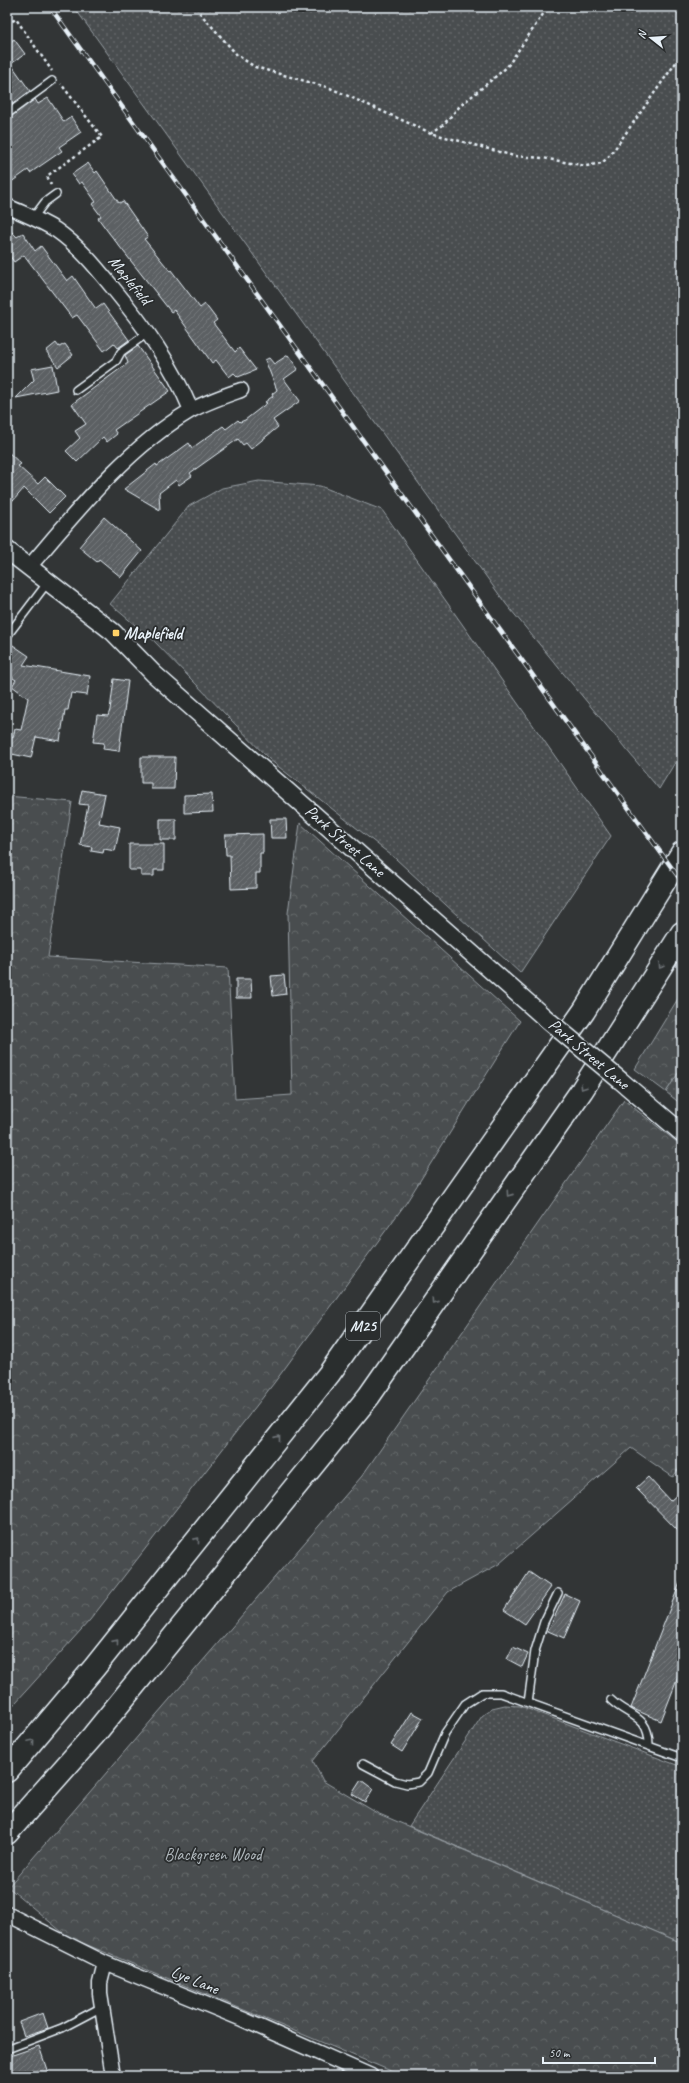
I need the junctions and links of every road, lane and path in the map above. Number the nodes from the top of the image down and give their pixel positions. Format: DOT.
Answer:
graph roads {
  1 [pos="197,7"];
  2 [pos="548,7"];
  3 [pos="7,24"];
  4 [pos="682,54"];
  5 [pos="52,81"];
  6 [pos="7,114"];
  7 [pos="431,133"];
  8 [pos="56,194"];
  9 [pos="7,206"];
  10 [pos="34,218"];
  11 [pos="148,332"];
  12 [pos="76,390"];
  13 [pos="241,390"];
  14 [pos="191,410"];
  15 [pos="7,550"];
  16 [pos="29,567"];
  17 [pos="48,581"];
  18 [pos="7,636"];
  19 [pos="682,853"];
  20 [pos="682,933"];
  21 [pos="682,1133"];
  22 [pos="558,1593"];
  23 [pos="611,1700"];
  24 [pos="528,1702"];
  25 [pos="650,1745"];
  26 [pos="682,1758"];
  27 [pos="363,1764"];
  28 [pos="7,1771"];
  29 [pos="7,1833"];
  30 [pos="7,1914"];
  31 [pos="105,1963"];
  32 [pos="102,2007"];
  33 [pos="7,2049"];
  34 [pos="113,2076"];
  35 [pos="372,2076"];
  1 -- 7 [label="path"];
  2 -- 7 [label="path"];
  3 -- 5 [label="path"];
  4 -- 7 [label="path"];
  5 -- 6 [label="lane"];
  5 -- 8 [label="path"];
  8 -- 10 [label="lane"];
  9 -- 10 [label="street, Maplefield"];
  10 -- 11 [label="street, Maplefield"];
  11 -- 12 [label="lane"];
  11 -- 14 [label="street, Maplefield"];
  13 -- 14 [label="street"];
  14 -- 16 [label="street"];
  15 -- 16 [label="street, Park Street Lane"];
  16 -- 17 [label="street, Park Street Lane"];
  17 -- 18 [label="lane"];
  17 -- 21 [label="street, Park Street Lane, bridge"];
  28 -- 19 [label="highway, M25, one-way"];
  20 -- 29 [label="highway, M25, one-way"];
  22 -- 24 [label="lane"];
  23 -- 25 [label="lane"];
  24 -- 25 [label="lane"];
  24 -- 27 [label="lane"];
  25 -- 26 [label="lane"];
  30 -- 31 [label="street, Lye Lane"];
  31 -- 32 [label="street"];
  31 -- 35 [label="street, Lye Lane"];
  32 -- 33 [label="lane"];
  32 -- 34 [label="street"];
}
